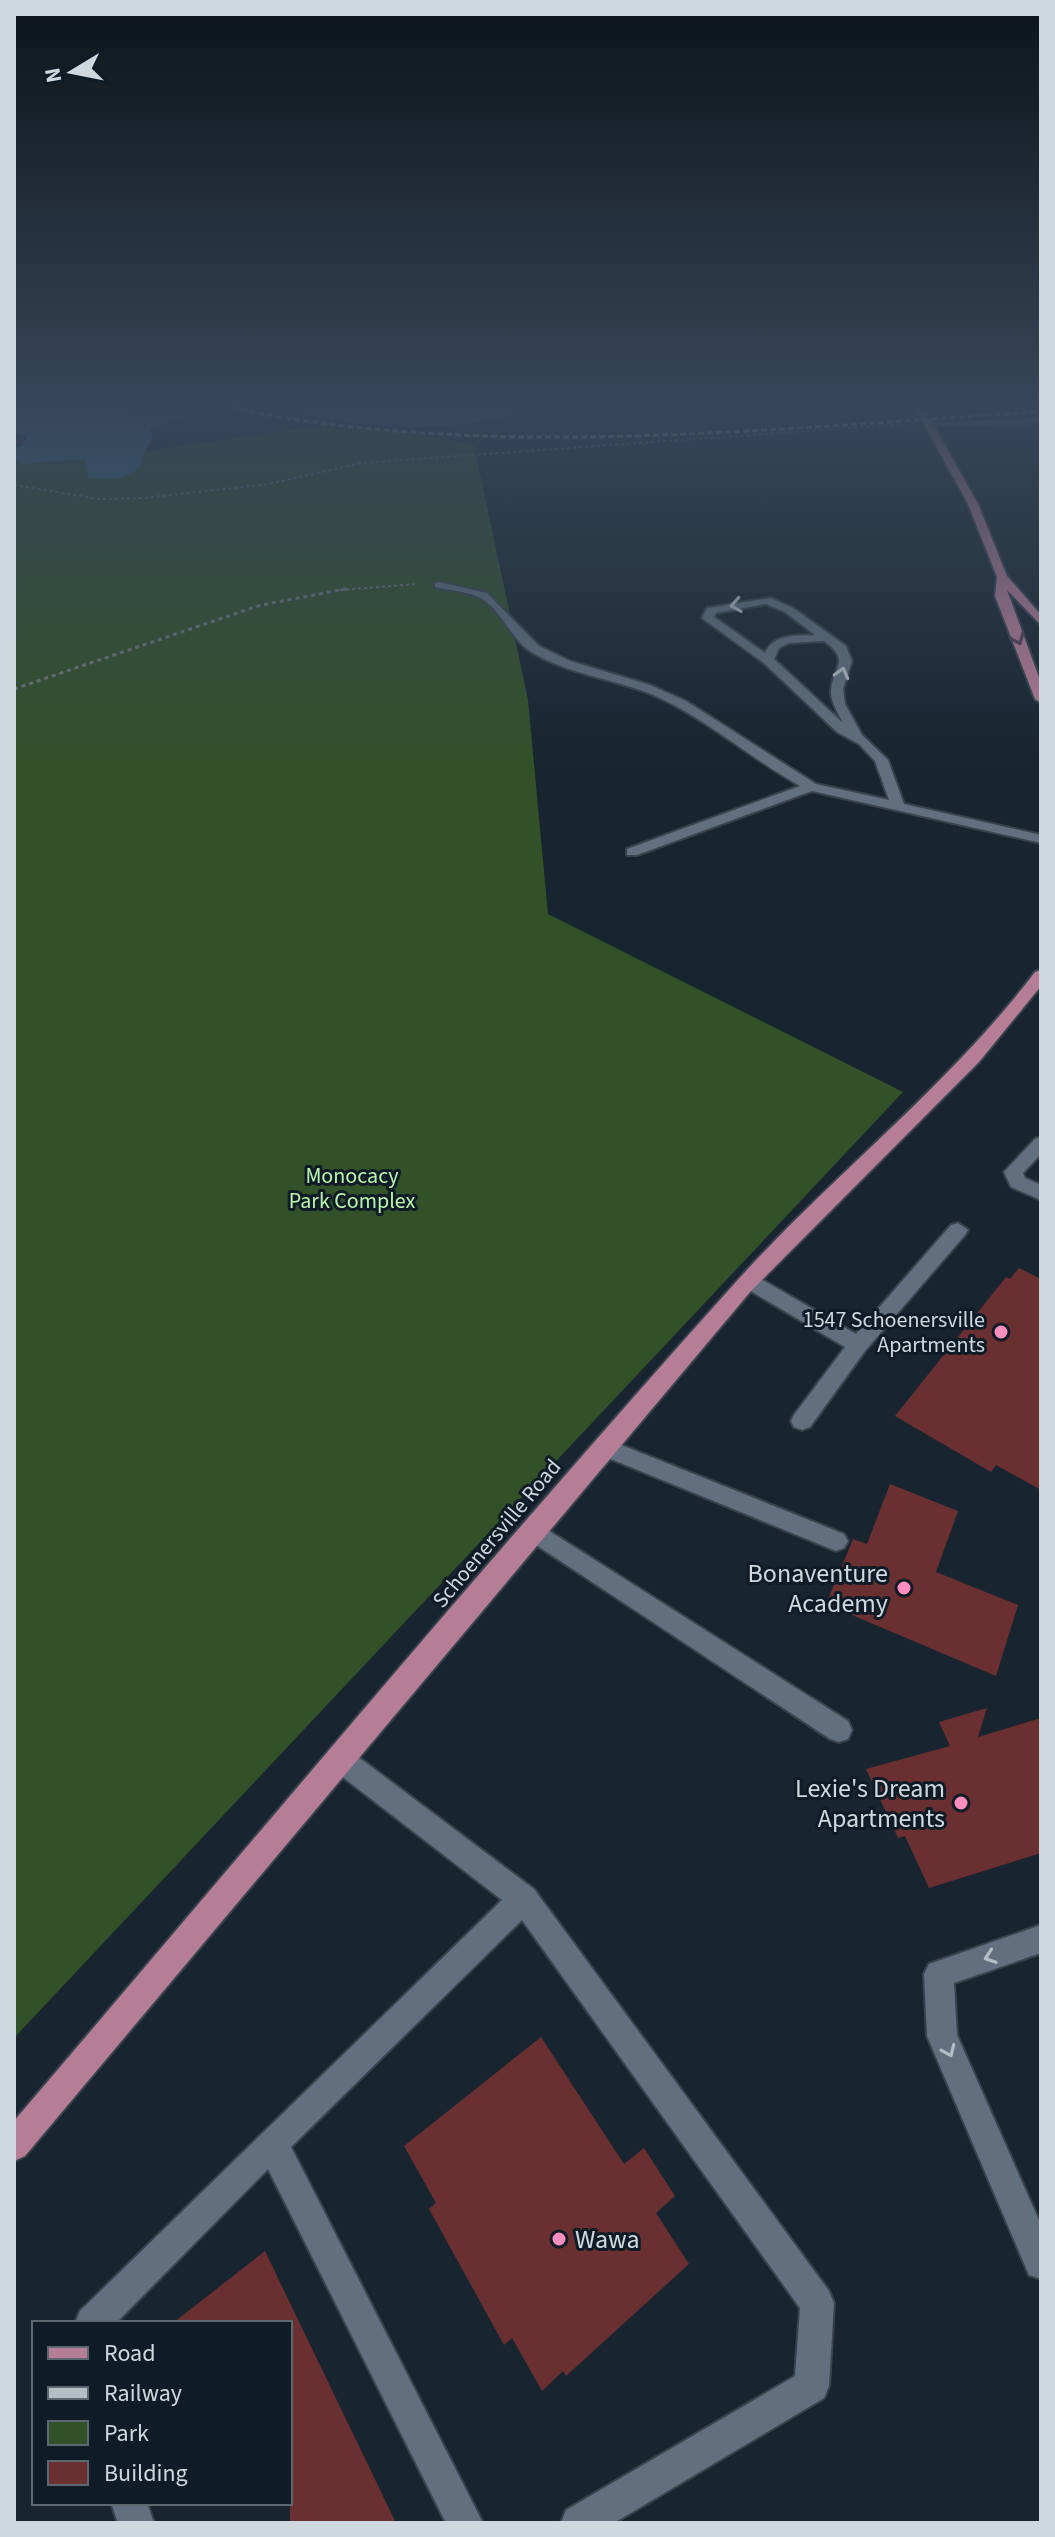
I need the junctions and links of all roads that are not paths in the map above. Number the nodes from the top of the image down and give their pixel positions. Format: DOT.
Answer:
graph roads {
  1 [pos="982,526"];
  2 [pos="1002,577"];
  3 [pos="439,585"];
  4 [pos="1041,622"];
  5 [pos="824,638"];
  6 [pos="768,660"];
  7 [pos="1041,699"];
  8 [pos="856,735"];
  9 [pos="811,787"];
  10 [pos="898,807"];
  11 [pos="1041,839"];
  12 [pos="632,852"];
  13 [pos="1041,975"];
  14 [pos="1041,1143"];
  15 [pos="1041,1193"];
  16 [pos="958,1230"];
  17 [pos="749,1281"];
  18 [pos="858,1345"];
  19 [pos="802,1421"];
  20 [pos="604,1447"];
  21 [pos="532,1530"];
  22 [pos="836,1541"];
  23 [pos="839,1730"];
  24 [pos="340,1759"];
  25 [pos="524,1899"];
  26 [pos="1041,1939"];
  27 [pos="272,2143"];
  28 [pos="14,2145"];
  29 [pos="1041,2263"];
  30 [pos="94,2321"];
  31 [pos="465,2523"];
  32 [pos="579,2523"];
  1 -- 2 [label="main road"];
  2 -- 4 [label="main road"];
  2 -- 7 [label="main road, one-way"];
  3 -- 9 [label="lane"];
  5 -- 6 [label="lane"];
  5 -- 6 [label="lane, one-way"];
  8 -- 5 [label="lane, one-way"];
  6 -- 8 [label="lane"];
  8 -- 10 [label="lane"];
  9 -- 10 [label="lane"];
  9 -- 12 [label="lane"];
  10 -- 11 [label="lane"];
  13 -- 17 [label="main road, Schoenersville Road"];
  14 -- 15 [label="lane"];
  16 -- 18 [label="lane"];
  17 -- 18 [label="lane"];
  17 -- 20 [label="main road, Schoenersville Road"];
  18 -- 19 [label="lane"];
  20 -- 21 [label="main road, Schoenersville Road"];
  20 -- 22 [label="lane"];
  21 -- 23 [label="lane"];
  21 -- 24 [label="main road, Schoenersville Road"];
  24 -- 25 [label="lane"];
  24 -- 28 [label="main road, Schoenersville Road"];
  25 -- 27 [label="lane"];
  25 -- 32 [label="lane"];
  26 -- 29 [label="lane, one-way"];
  27 -- 30 [label="lane"];
  27 -- 31 [label="lane"];
}
